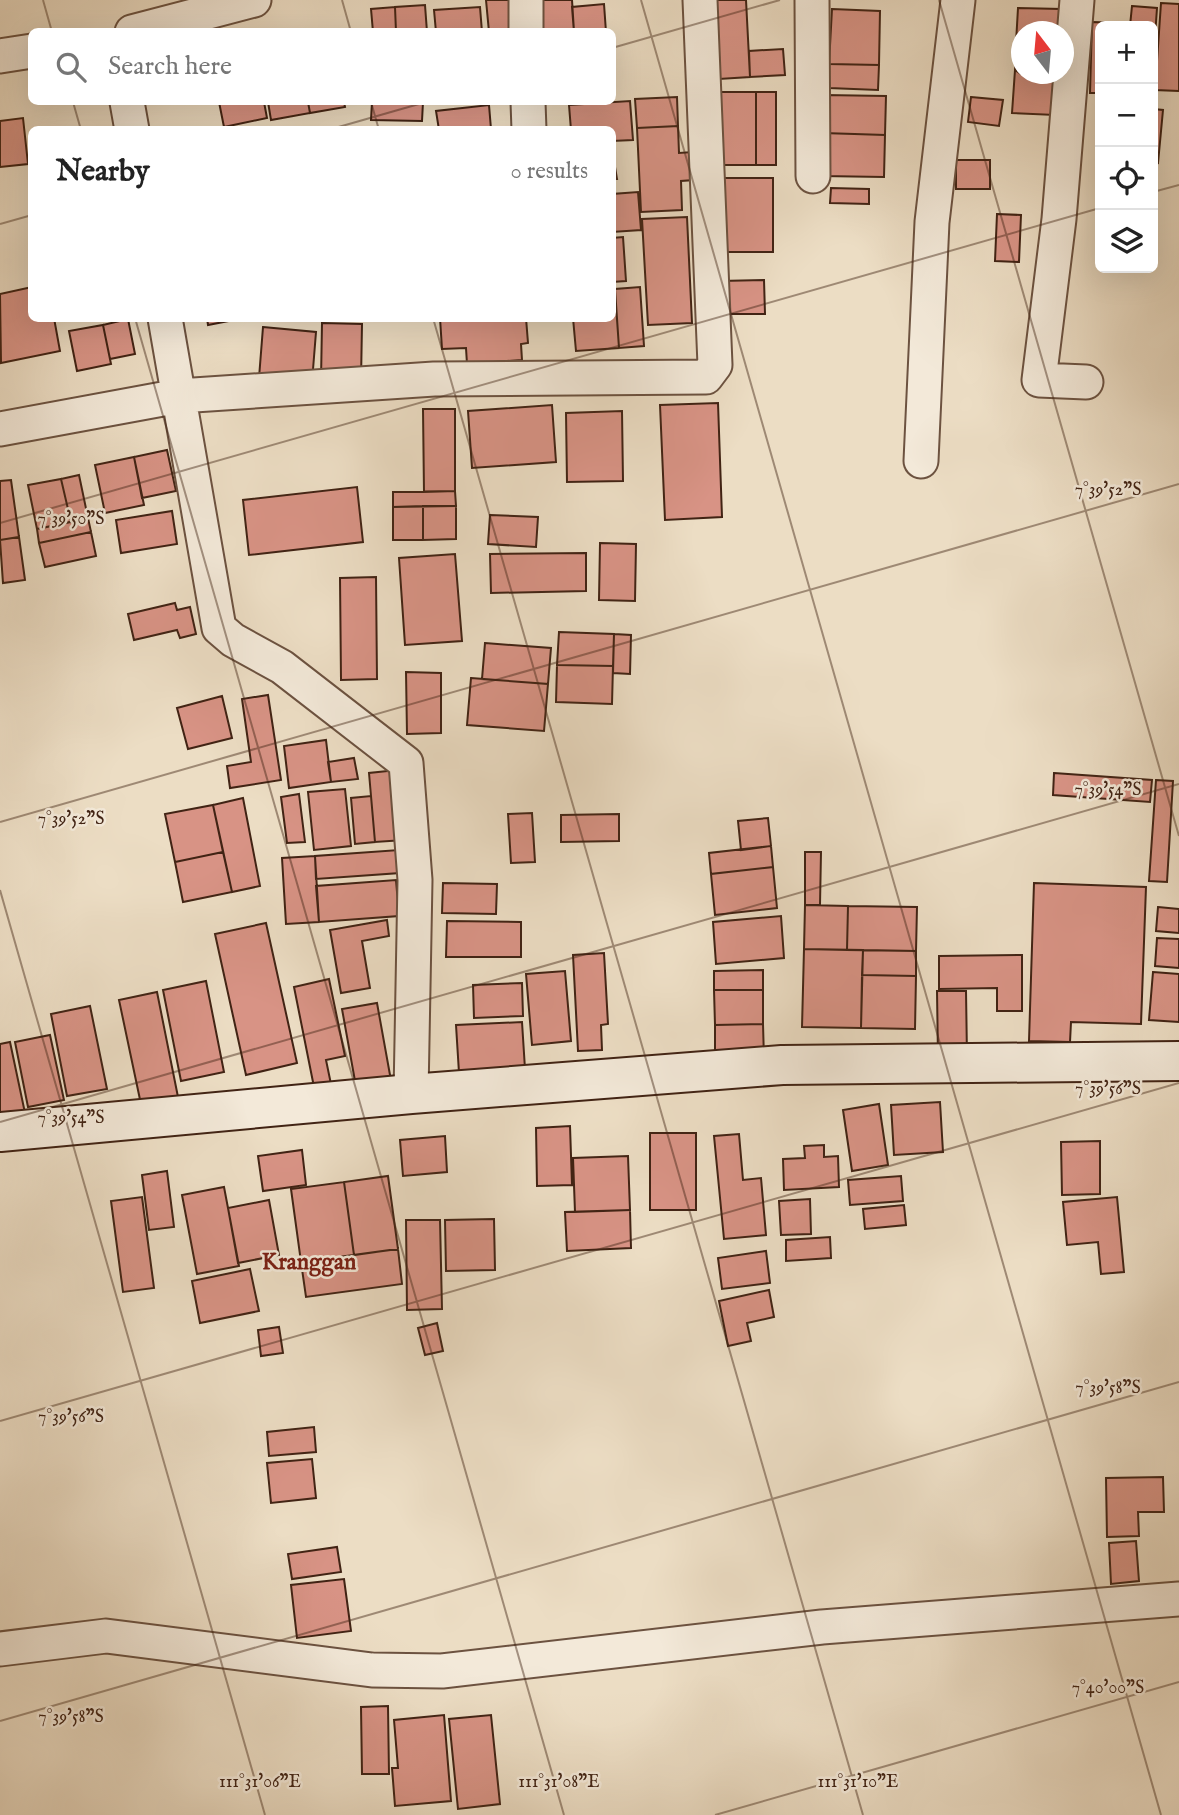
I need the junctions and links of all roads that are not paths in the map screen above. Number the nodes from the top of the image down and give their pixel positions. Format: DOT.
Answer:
graph roads {
  1 [pos="254,0"];
  2 [pos="526,0"];
  3 [pos="700,0"];
  4 [pos="812,0"];
  5 [pos="958,0"];
  6 [pos="1077,0"];
  7 [pos="147,28"];
  8 [pos="526,28"];
  9 [pos="28,52"];
  10 [pos="0,56"];
  11 [pos="128,105"];
  12 [pos="528,105"];
  13 [pos="131,126"];
  14 [pos="529,126"];
  15 [pos="813,176"];
  16 [pos="166,322"];
  17 [pos="1086,382"];
  18 [pos="178,396"];
  19 [pos="0,429"];
  20 [pos="921,461"];
  21 [pos="1179,1062"];
  22 [pos="411,1094"];
  23 [pos="0,1132"];
  24 [pos="1179,1599"];
  25 [pos="0,1649"];
  1 -- 7 [label="street"];
  2 -- 8 [label="street"];
  3 -- 18 [label="street"];
  4 -- 15 [label="street"];
  5 -- 20 [label="street"];
  6 -- 17 [label="street"];
  9 -- 10 [label="street"];
  11 -- 13 [label="street"];
  12 -- 14 [label="street"];
  16 -- 18 [label="street"];
  18 -- 19 [label="street"];
  18 -- 22 [label="street"];
  21 -- 22 [label="street"];
  22 -- 23 [label="street"];
  24 -- 25 [label="street"];
}
